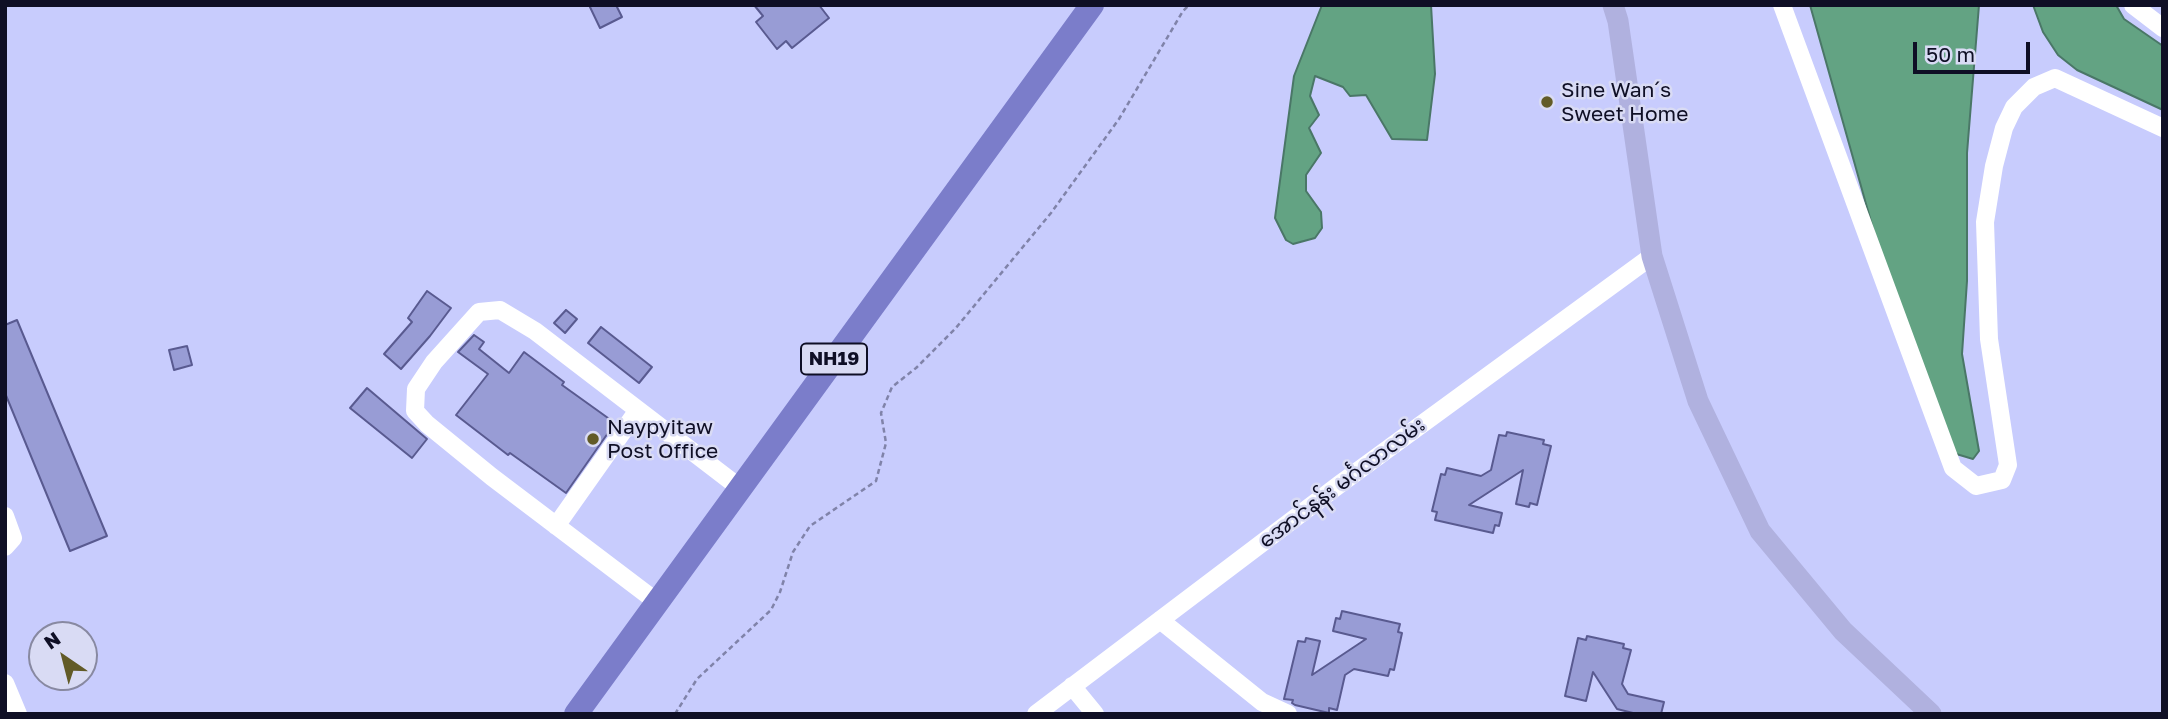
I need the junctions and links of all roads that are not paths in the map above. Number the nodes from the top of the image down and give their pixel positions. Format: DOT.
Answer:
graph roads {
  1 [pos="1091,5"];
  2 [pos="1613,5"];
  3 [pos="1782,5"];
  4 [pos="2133,5"];
  5 [pos="2163,28"];
  6 [pos="2163,128"];
  7 [pos="1652,256"];
  8 [pos="638,410"];
  9 [pos="740,488"];
  10 [pos="5,516"];
  11 [pos="556,526"];
  12 [pos="5,547"];
  13 [pos="657,602"];
  14 [pos="1160,620"];
  15 [pos="5,683"];
  16 [pos="1072,686"];
  17 [pos="18,714"];
  18 [pos="576,714"];
  19 [pos="1036,714"];
  20 [pos="1095,714"];
  21 [pos="1287,714"];
  22 [pos="1931,714"];
  1 -- 9 [label="highway, NH19"];
  2 -- 7 [label="main road"];
  3 -- 6 [label="street"];
  4 -- 5 [label="street"];
  7 -- 14 [label="street, အောင်နန်း မင်္ဂလာလမ်း"];
  7 -- 22 [label="main road"];
  8 -- 9 [label="street"];
  8 -- 11 [label="street"];
  8 -- 11 [label="street"];
  9 -- 13 [label="highway, NH19"];
  10 -- 12 [label="street"];
  11 -- 13 [label="street"];
  13 -- 18 [label="highway, NH19"];
  14 -- 16 [label="street, အောင်နန်း မင်္ဂလာလမ်း"];
  14 -- 21 [label="street"];
  15 -- 17 [label="street"];
  16 -- 19 [label="street, အောင်နန်း မင်္ဂလာလမ်း"];
  16 -- 20 [label="street"];
}
